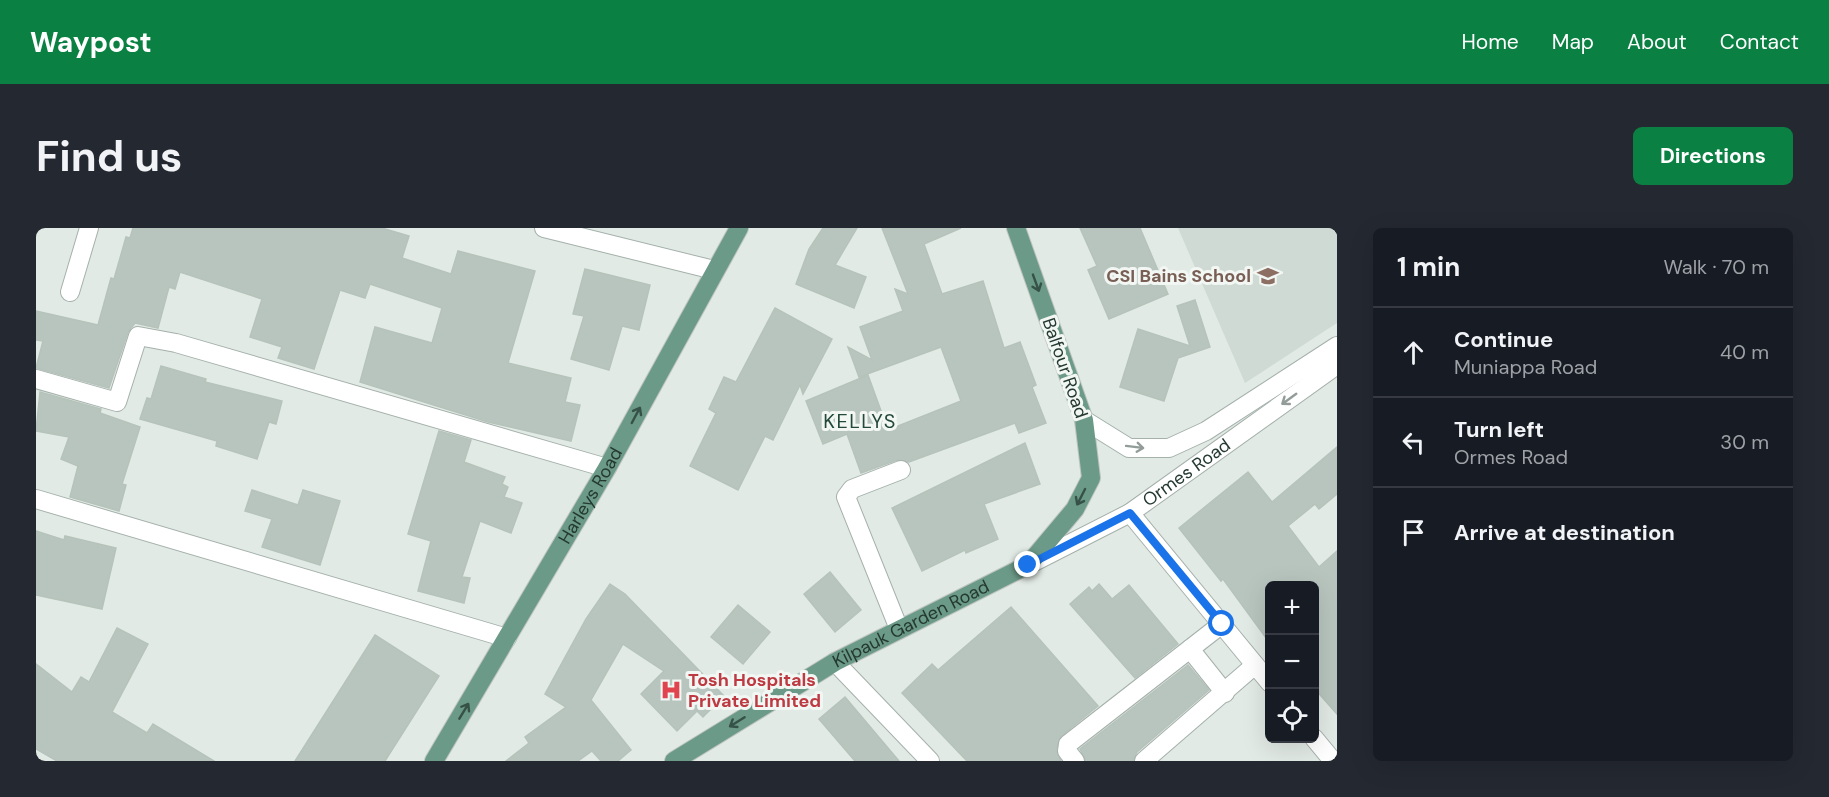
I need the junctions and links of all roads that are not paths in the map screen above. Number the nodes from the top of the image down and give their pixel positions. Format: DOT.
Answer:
graph roads {
  1 [pos="89,228"];
  2 [pos="544,228"];
  3 [pos="739,228"];
  4 [pos="1016,228"];
  5 [pos="714,270"];
  6 [pos="70,292"];
  7 [pos="1337,346"];
  8 [pos="1336,368"];
  9 [pos="36,379"];
  10 [pos="1084,420"];
  11 [pos="607,468"];
  12 [pos="901,471"];
  13 [pos="36,499"];
  14 [pos="1130,513"];
  15 [pos="1028,565"];
  16 [pos="1222,624"];
  17 [pos="899,629"];
  18 [pos="507,638"];
  19 [pos="1190,649"];
  20 [pos="835,662"];
  21 [pos="1255,665"];
  22 [pos="1265,678"];
  23 [pos="1225,693"];
  24 [pos="1318,743"];
  25 [pos="434,761"];
  26 [pos="674,761"];
  27 [pos="930,761"];
  28 [pos="1075,761"];
  29 [pos="1144,761"];
  30 [pos="1333,761"];
  1 -- 6 [label="street"];
  2 -- 5 [label="street"];
  3 -- 5 [label="main road, Harleys Road"];
  4 -- 10 [label="main road, Balfour Road, one-way"];
  11 -- 5 [label="main road, Harleys Road, one-way"];
  10 -- 7 [label="street, Ormes Road, one-way"];
  8 -- 14 [label="street, Ormes Road, one-way"];
  9 -- 11 [label="street"];
  10 -- 15 [label="main road, Balfour Road, one-way"];
  11 -- 18 [label="main road, Harleys Road"];
  12 -- 17 [label="street"];
  13 -- 18 [label="street"];
  14 -- 15 [label="street, Ormes Road"];
  14 -- 16 [label="street"];
  15 -- 17 [label="main road, Kilpauk Garden Road"];
  16 -- 19 [label="street"];
  16 -- 21 [label="street"];
  17 -- 20 [label="main road, Kilpauk Garden Road"];
  25 -- 18 [label="main road, Harleys Road, one-way"];
  19 -- 23 [label="street"];
  19 -- 28 [label="street"];
  20 -- 26 [label="main road, Kilpauk Garden Road, one-way"];
  20 -- 27 [label="street"];
  21 -- 22 [label="street"];
  21 -- 23 [label="street"];
  23 -- 29 [label="street"];
  24 -- 30 [label="street"];
}
